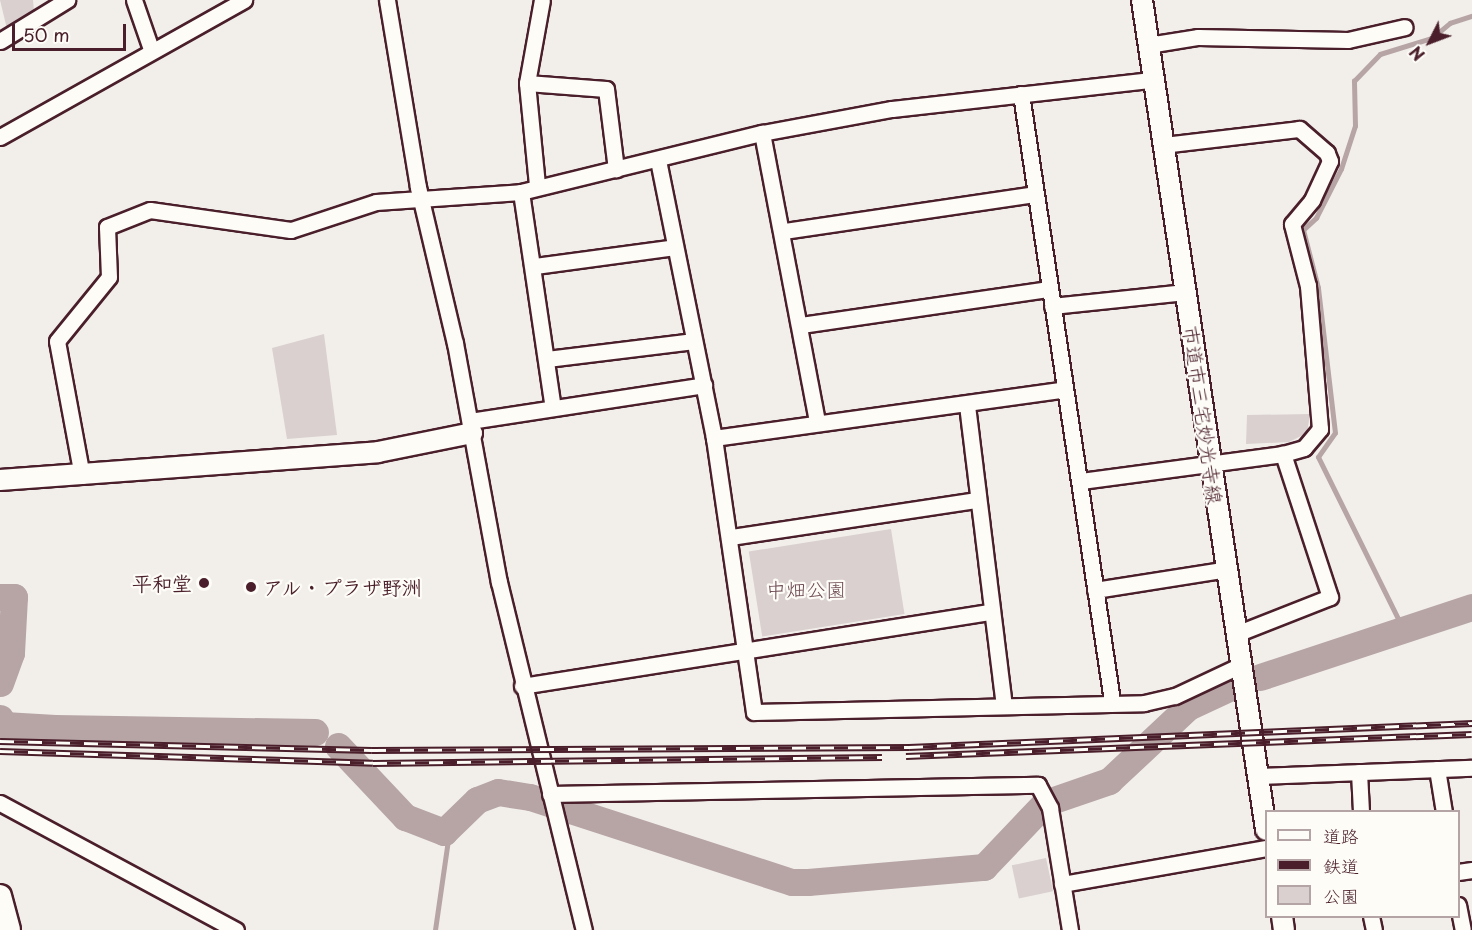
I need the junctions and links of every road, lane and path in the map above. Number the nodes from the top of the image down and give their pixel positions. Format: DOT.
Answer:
graph roads {
  1 [pos="134,0"];
  2 [pos="244,0"];
  3 [pos="387,0"];
  4 [pos="542,0"];
  5 [pos="1142,0"];
  6 [pos="59,2"];
  7 [pos="1405,27"];
  8 [pos="0,41"];
  9 [pos="1148,45"];
  10 [pos="151,49"];
  11 [pos="1150,80"];
  12 [pos="527,83"];
  13 [pos="1021,94"];
  14 [pos="762,133"];
  15 [pos="0,137"];
  16 [pos="1163,145"];
  17 [pos="658,160"];
  18 [pos="616,169"];
  19 [pos="537,185"];
  20 [pos="521,192"];
  21 [pos="1035,194"];
  22 [pos="422,201"];
  23 [pos="784,231"];
  24 [pos="675,247"];
  25 [pos="535,266"];
  26 [pos="1047,289"];
  27 [pos="1185,292"];
  28 [pos="1052,306"];
  29 [pos="801,325"];
  30 [pos="694,340"];
  31 [pos="547,359"];
  32 [pos="704,385"];
  33 [pos="1062,390"];
  34 [pos="967,405"];
  35 [pos="553,408"];
  36 [pos="817,421"];
  37 [pos="471,427"];
  38 [pos="714,438"];
  39 [pos="1283,454"];
  40 [pos="1209,462"];
  41 [pos="82,476"];
  42 [pos="0,480"];
  43 [pos="1081,481"];
  44 [pos="976,501"];
  45 [pos="730,537"];
  46 [pos="1227,569"];
  47 [pos="1095,590"];
  48 [pos="991,612"];
  49 [pos="1236,634"];
  50 [pos="743,647"];
  51 [pos="1241,665"];
  52 [pos="522,686"];
  53 [pos="1112,701"];
  54 [pos="1004,706"];
  55 [pos="1472,768"];
  56 [pos="1437,769"];
  57 [pos="1359,772"];
  58 [pos="1259,776"];
  59 [pos="550,794"];
  60 [pos="0,803"];
  61 [pos="1361,810"];
  62 [pos="1444,810"];
  63 [pos="1265,822"];
  64 [pos="1265,848"];
  65 [pos="1062,884"];
  66 [pos="0,896"];
  67 [pos="1460,915"];
  68 [pos="9,930"];
  69 [pos="236,930"];
  70 [pos="584,930"];
  71 [pos="1070,930"];
  72 [pos="1463,930"];
  1 -- 10 [label="street"];
  2 -- 10 [label="street"];
  3 -- 22 [label="street"];
  4 -- 12 [label="street"];
  5 -- 9 [label="street, 市道市三宅妙光寺線"];
  6 -- 8 [label="street"];
  7 -- 9 [label="street"];
  9 -- 11 [label="street, 市道市三宅妙光寺線"];
  10 -- 15 [label="street"];
  11 -- 13 [label="street"];
  11 -- 16 [label="street, 市道市三宅妙光寺線"];
  12 -- 18 [label="street"];
  12 -- 19 [label="street"];
  13 -- 14 [label="street"];
  13 -- 21 [label="street"];
  14 -- 17 [label="street"];
  14 -- 23 [label="street"];
  16 -- 27 [label="street, 市道市三宅妙光寺線"];
  16 -- 39 [label="street"];
  17 -- 18 [label="street"];
  17 -- 24 [label="street"];
  18 -- 19 [label="street"];
  19 -- 20 [label="street"];
  20 -- 22 [label="street"];
  20 -- 25 [label="street"];
  21 -- 23 [label="street"];
  21 -- 26 [label="street"];
  22 -- 37 [label="street"];
  22 -- 41 [label="street"];
  23 -- 29 [label="street"];
  24 -- 25 [label="street"];
  24 -- 30 [label="street"];
  25 -- 31 [label="street"];
  26 -- 28 [label="street"];
  26 -- 29 [label="street"];
  27 -- 28 [label="street"];
  27 -- 40 [label="street, 市道市三宅妙光寺線"];
  28 -- 33 [label="street"];
  29 -- 36 [label="street"];
  30 -- 31 [label="street"];
  30 -- 32 [label="street"];
  31 -- 35 [label="street"];
  32 -- 35 [label="street"];
  32 -- 38 [label="street"];
  33 -- 34 [label="street"];
  33 -- 43 [label="street"];
  34 -- 36 [label="street"];
  34 -- 44 [label="street"];
  35 -- 37 [label="street"];
  36 -- 38 [label="street"];
  37 -- 41 [label="street"];
  37 -- 52 [label="street"];
  38 -- 45 [label="street"];
  39 -- 40 [label="street"];
  39 -- 49 [label="street"];
  40 -- 43 [label="street"];
  40 -- 46 [label="street, 市道市三宅妙光寺線"];
  41 -- 42 [label="street"];
  43 -- 47 [label="street"];
  44 -- 45 [label="street"];
  44 -- 48 [label="street"];
  45 -- 50 [label="street"];
  46 -- 47 [label="street"];
  46 -- 49 [label="street, 市道市三宅妙光寺線"];
  47 -- 53 [label="street"];
  48 -- 50 [label="street"];
  48 -- 54 [label="street"];
  49 -- 51 [label="street, 市道市三宅妙光寺線"];
  50 -- 52 [label="street"];
  50 -- 54 [label="street"];
  51 -- 53 [label="street"];
  51 -- 58 [label="street, 市道市三宅妙光寺線"];
  52 -- 59 [label="street"];
  53 -- 54 [label="street"];
  55 -- 56 [label="street"];
  56 -- 57 [label="street"];
  56 -- 62 [label="street"];
  57 -- 58 [label="street"];
  57 -- 61 [label="street"];
  58 -- 63 [label="street, 市道市三宅妙光寺線"];
  59 -- 65 [label="street"];
  59 -- 70 [label="street"];
  60 -- 69 [label="street"];
  64 -- 65 [label="street"];
  65 -- 71 [label="street"];
  66 -- 68 [label="main road"];
  67 -- 72 [label="street"];
}
